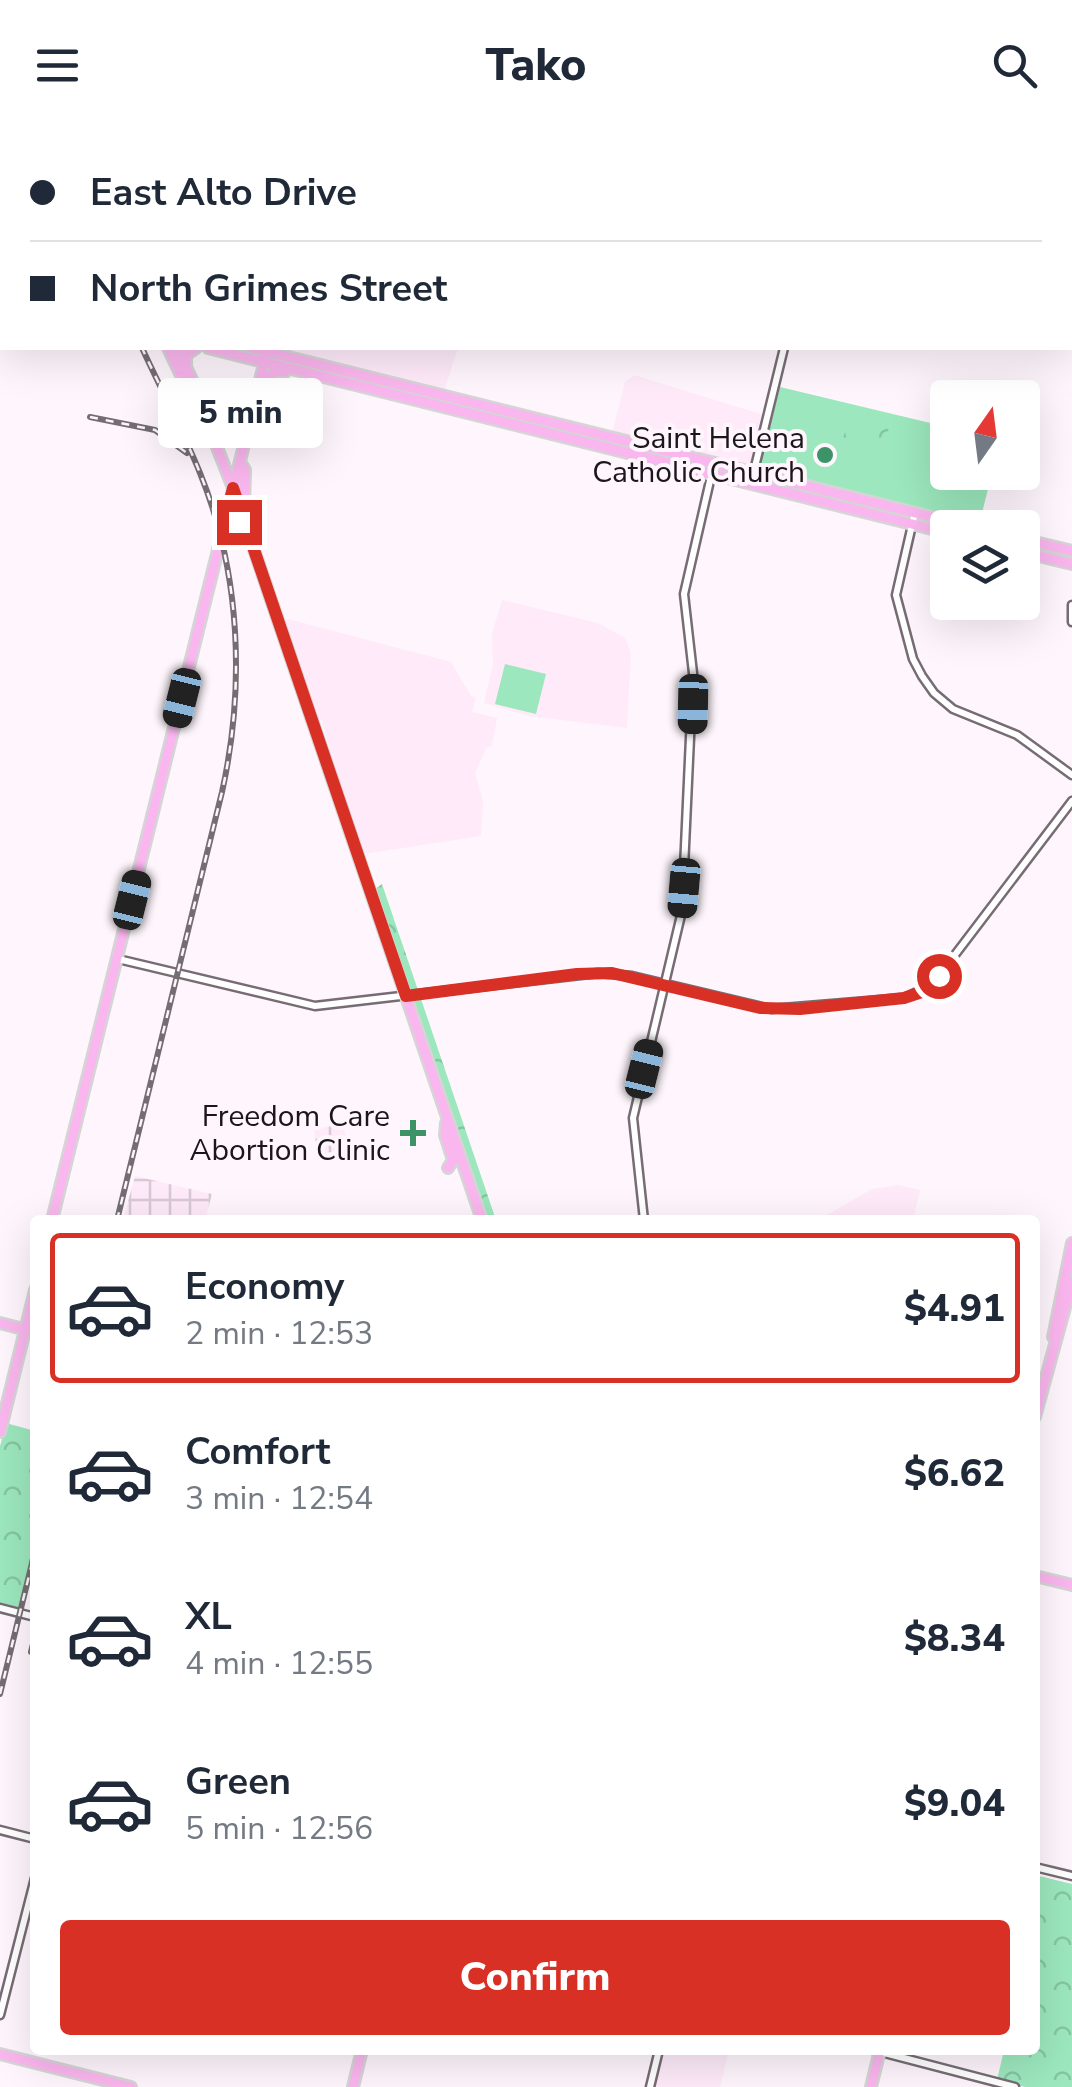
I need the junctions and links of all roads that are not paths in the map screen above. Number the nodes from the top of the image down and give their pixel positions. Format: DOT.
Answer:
graph roads {
  1 [pos="169,350"];
  2 [pos="178,350"];
  3 [pos="193,350"];
  4 [pos="232,350"];
  5 [pos="784,350"];
  6 [pos="267,353"];
  7 [pos="187,368"];
  8 [pos="311,374"];
  9 [pos="352,378"];
  10 [pos="252,414"];
  11 [pos="211,432"];
  12 [pos="222,458"];
  13 [pos="241,459"];
  14 [pos="715,462"];
  15 [pos="754,472"];
  16 [pos="712,474"];
  17 [pos="751,484"];
  18 [pos="233,488"];
  19 [pos="915,512"];
  20 [pos="930,516"];
  21 [pos="245,522"];
  22 [pos="224,524"];
  23 [pos="912,524"];
  24 [pos="930,528"];
  25 [pos="1040,543"];
  26 [pos="1072,551"];
  27 [pos="1040,556"];
  28 [pos="1072,564"];
  29 [pos="1072,605"];
  30 [pos="1072,622"];
  31 [pos="1072,775"];
  32 [pos="1072,801"];
  33 [pos="118,959"];
  34 [pos="665,984"];
  35 [pos="406,996"];
  36 [pos="446,1120"];
  37 [pos="448,1168"];
  38 [pos="53,1215"];
  39 [pos="480,1215"];
  40 [pos="643,1215"];
  41 [pos="1072,1243"];
  42 [pos="1072,1282"];
  43 [pos="0,1324"];
  44 [pos="30,1330"];
  45 [pos="1054,1340"];
  46 [pos="1040,1396"];
  47 [pos="0,1432"];
  48 [pos="1040,1577"];
  49 [pos="1072,1585"];
  50 [pos="0,1608"];
  51 [pos="30,1616"];
  52 [pos="0,1830"];
  53 [pos="30,1838"];
  54 [pos="1040,1868"];
  55 [pos="1072,1876"];
  56 [pos="30,1898"];
  57 [pos="0,2015"];
  58 [pos="0,2054"];
  59 [pos="361,2055"];
  60 [pos="658,2055"];
  61 [pos="876,2055"];
  62 [pos="892,2055"];
  63 [pos="131,2087"];
  64 [pos="353,2087"];
  65 [pos="650,2087"];
  66 [pos="871,2087"];
  67 [pos="1016,2087"];
  1 -- 11 [label="main road"];
  2 -- 7 [label="main road"];
  3 -- 7 [label="main road"];
  4 -- 6 [label="main road"];
  5 -- 15 [label="street"];
  6 -- 8 [label="main road"];
  6 -- 9 [label="main road"];
  6 -- 10 [label="main road"];
  7 -- 11 [label="main road"];
  8 -- 9 [label="main road"];
  8 -- 10 [label="main road"];
  9 -- 14 [label="main road"];
  9 -- 16 [label="main road"];
  10 -- 13 [label="main road"];
  11 -- 12 [label="main road"];
  12 -- 13 [label="main road"];
  12 -- 18 [label="main road"];
  13 -- 18 [label="main road"];
  13 -- 21 [label="main road"];
  14 -- 15 [label="main road"];
  14 -- 16 [label="street"];
  15 -- 17 [label="street"];
  15 -- 19 [label="main road"];
  16 -- 17 [label="main road"];
  16 -- 34 [label="street"];
  17 -- 23 [label="main road"];
  18 -- 21 [label="main road"];
  18 -- 22 [label="main road"];
  19 -- 20 [label="main road"];
  19 -- 23 [label="street"];
  21 -- 22 [label="main road"];
  21 -- 35 [label="main road"];
  22 -- 33 [label="main road"];
  23 -- 24 [label="main road"];
  23 -- 31 [label="street"];
  25 -- 26 [label="main road"];
  27 -- 28 [label="main road"];
  29 -- 30 [label="street"];
  32 -- 34 [label="street"];
  33 -- 35 [label="street"];
  33 -- 38 [label="main road"];
  34 -- 35 [label="street"];
  34 -- 40 [label="street"];
  35 -- 36 [label="main road"];
  36 -- 37 [label="main road"];
  36 -- 39 [label="main road"];
  41 -- 45 [label="main road"];
  42 -- 45 [label="main road"];
  43 -- 44 [label="main road"];
  44 -- 47 [label="main road"];
  45 -- 46 [label="main road"];
  48 -- 49 [label="main road"];
  50 -- 51 [label="street"];
  52 -- 53 [label="street"];
  54 -- 55 [label="street"];
  56 -- 57 [label="street"];
  58 -- 63 [label="main road"];
  59 -- 64 [label="main road"];
  60 -- 65 [label="street"];
  61 -- 66 [label="main road"];
  62 -- 67 [label="street"];
}
